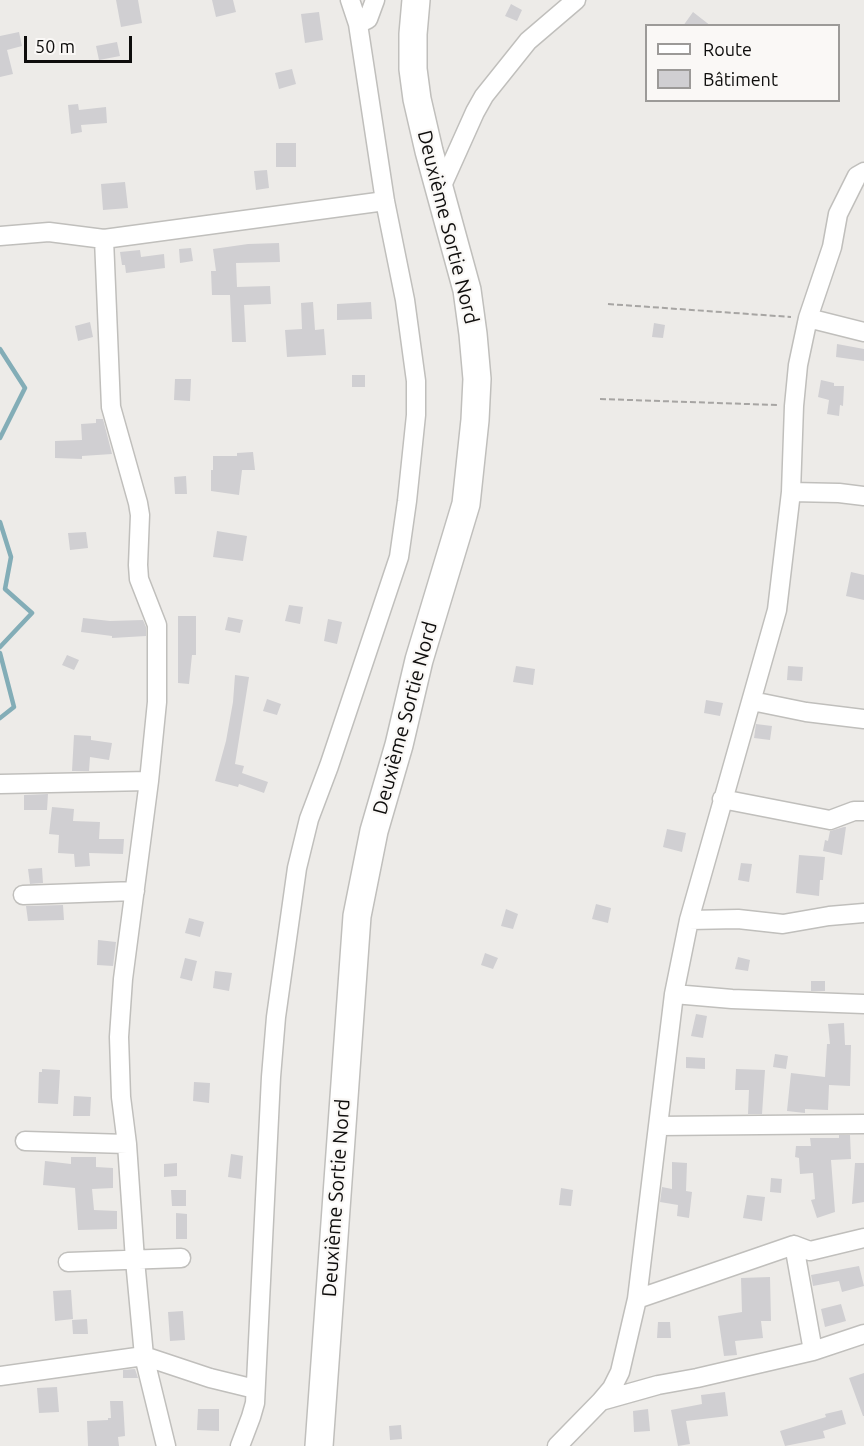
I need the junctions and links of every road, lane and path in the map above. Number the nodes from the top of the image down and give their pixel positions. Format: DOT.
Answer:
graph roads {
  1 [pos="350,0"];
  2 [pos="375,0"];
  3 [pos="416,0"];
  4 [pos="576,0"];
  5 [pos="358,24"];
  6 [pos="864,172"];
  7 [pos="440,190"];
  8 [pos="385,201"];
  9 [pos="0,236"];
  10 [pos="104,239"];
  11 [pos="608,304"];
  12 [pos="808,318"];
  13 [pos="864,332"];
  14 [pos="600,399"];
  15 [pos="794,405"];
  16 [pos="791,492"];
  17 [pos="864,496"];
  18 [pos="752,701"];
  19 [pos="864,718"];
  20 [pos="149,781"];
  21 [pos="0,784"];
  22 [pos="722,799"];
  23 [pos="864,811"];
  24 [pos="135,891"];
  25 [pos="23,895"];
  26 [pos="864,914"];
  27 [pos="688,920"];
  28 [pos="674,994"];
  29 [pos="864,1004"];
  30 [pos="864,1124"];
  31 [pos="658,1126"];
  32 [pos="25,1141"];
  33 [pos="127,1144"];
  34 [pos="864,1238"];
  35 [pos="794,1245"];
  36 [pos="181,1258"];
  37 [pos="135,1260"];
  38 [pos="68,1263"];
  39 [pos="637,1299"];
  40 [pos="864,1334"];
  41 [pos="813,1351"];
  42 [pos="144,1356"];
  43 [pos="0,1376"];
  44 [pos="255,1389"];
  45 [pos="601,1401"];
  46 [pos="166,1446"];
  47 [pos="240,1446"];
  48 [pos="319,1446"];
  49 [pos="557,1446"];
  1 -- 5 [label="street"];
  2 -- 5 [label="street"];
  3 -- 7 [label="main road, Deuxième Sortie Nord"];
  4 -- 7 [label="street"];
  5 -- 8 [label="street"];
  6 -- 12 [label="street"];
  7 -- 48 [label="main road, Deuxième Sortie Nord"];
  8 -- 10 [label="street"];
  8 -- 44 [label="street"];
  9 -- 10 [label="street"];
  10 -- 20 [label="street"];
  11 -- 12 [label="path"];
  12 -- 13 [label="street"];
  12 -- 15 [label="street"];
  14 -- 15 [label="path"];
  15 -- 16 [label="street"];
  16 -- 17 [label="street"];
  16 -- 18 [label="street"];
  18 -- 19 [label="street"];
  18 -- 22 [label="street"];
  20 -- 21 [label="street"];
  20 -- 24 [label="street"];
  22 -- 23 [label="street"];
  22 -- 27 [label="street"];
  24 -- 25 [label="street"];
  24 -- 33 [label="street"];
  26 -- 27 [label="street"];
  27 -- 28 [label="street"];
  28 -- 29 [label="street"];
  28 -- 31 [label="street"];
  30 -- 31 [label="street"];
  31 -- 39 [label="street"];
  32 -- 33 [label="street"];
  33 -- 37 [label="street"];
  34 -- 35 [label="street"];
  35 -- 39 [label="street"];
  35 -- 41 [label="street"];
  36 -- 37 [label="street"];
  37 -- 38 [label="street"];
  37 -- 42 [label="street"];
  39 -- 45 [label="street"];
  40 -- 41 [label="street"];
  41 -- 45 [label="street"];
  42 -- 43 [label="street"];
  42 -- 44 [label="street"];
  42 -- 46 [label="street"];
  44 -- 47 [label="street"];
  45 -- 49 [label="street"];
}
